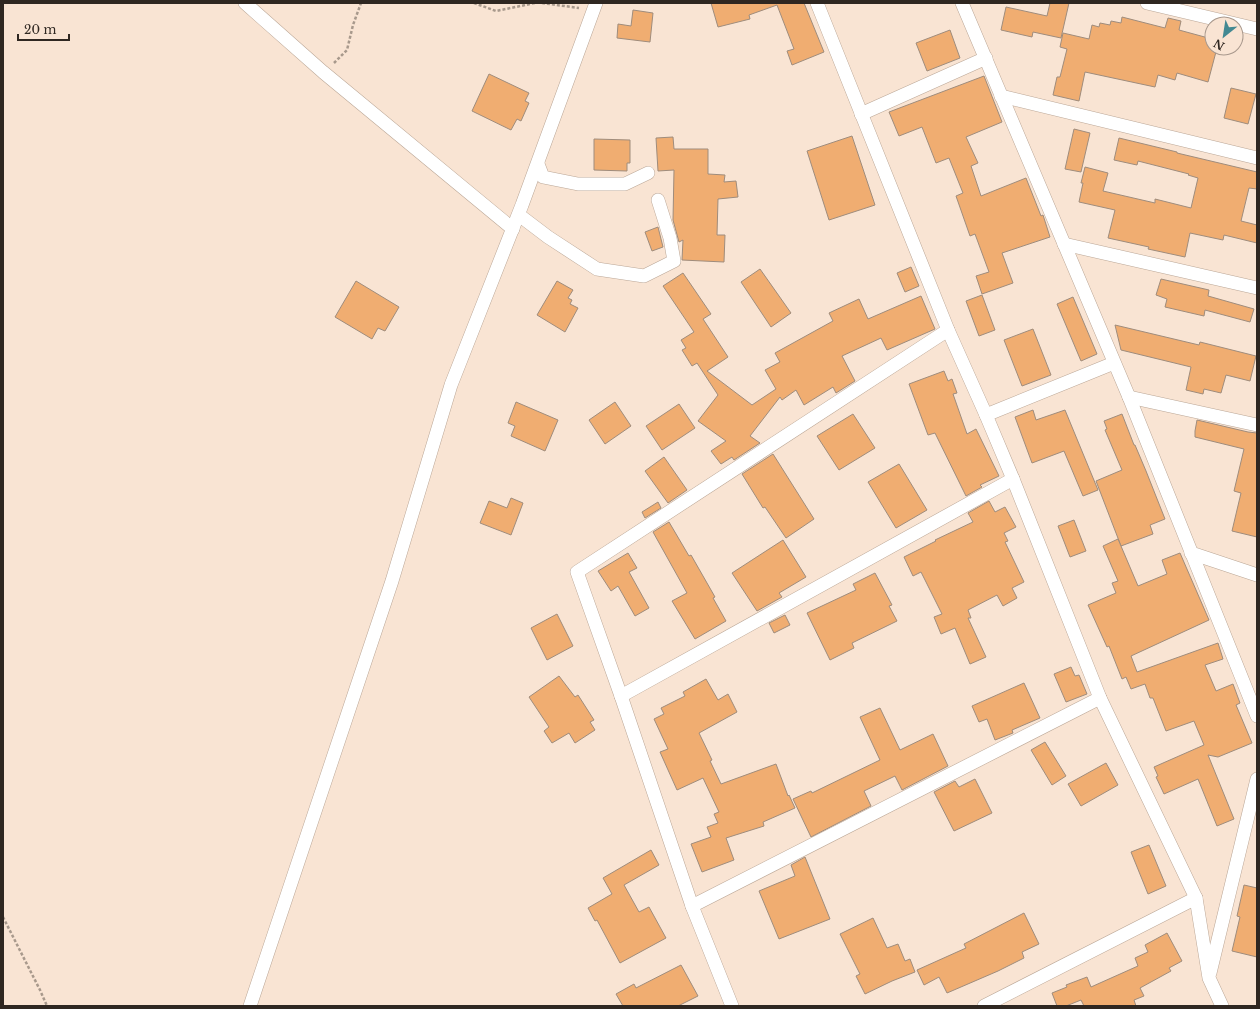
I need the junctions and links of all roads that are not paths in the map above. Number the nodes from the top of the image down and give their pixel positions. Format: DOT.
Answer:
graph roads {
  1 [pos="245,3"];
  2 [pos="816,3"];
  3 [pos="962,3"];
  4 [pos="1147,3"];
  5 [pos="595,6"];
  6 [pos="1257,29"];
  7 [pos="986,58"];
  8 [pos="1001,96"];
  9 [pos="861,114"];
  10 [pos="1257,158"];
  11 [pos="538,164"];
  12 [pos="648,173"];
  13 [pos="658,200"];
  14 [pos="519,215"];
  15 [pos="513,229"];
  16 [pos="1064,244"];
  17 [pos="1257,288"];
  18 [pos="948,330"];
  19 [pos="1114,363"];
  20 [pos="1129,397"];
  21 [pos="986,415"];
  22 [pos="1257,425"];
  23 [pos="1013,479"];
  24 [pos="1191,553"];
  25 [pos="1257,575"];
  26 [pos="621,696"];
  27 [pos="1100,698"];
  28 [pos="1257,716"];
  29 [pos="1257,778"];
  30 [pos="1196,898"];
  31 [pos="692,906"];
  32 [pos="1209,978"];
  33 [pos="250,1006"];
  34 [pos="732,1006"];
  35 [pos="984,1006"];
  36 [pos="1222,1006"];
  1 -- 15 [label="street"];
  2 -- 9 [label="street"];
  3 -- 7 [label="street"];
  4 -- 6 [label="street"];
  5 -- 11 [label="street"];
  7 -- 8 [label="street"];
  7 -- 9 [label="street"];
  8 -- 10 [label="street"];
  8 -- 16 [label="street"];
  9 -- 18 [label="street"];
  11 -- 12 [label="street"];
  11 -- 14 [label="street"];
  13 -- 14 [label="street"];
  14 -- 15 [label="street"];
  15 -- 33 [label="street"];
  16 -- 17 [label="street"];
  16 -- 19 [label="street"];
  18 -- 21 [label="street"];
  18 -- 26 [label="street"];
  19 -- 20 [label="street"];
  19 -- 21 [label="street"];
  20 -- 22 [label="street"];
  20 -- 24 [label="street"];
  21 -- 23 [label="street"];
  23 -- 26 [label="street"];
  23 -- 27 [label="street"];
  24 -- 25 [label="street"];
  24 -- 28 [label="street"];
  26 -- 31 [label="street"];
  27 -- 30 [label="street"];
  27 -- 31 [label="street"];
  29 -- 32 [label="street"];
  30 -- 32 [label="street"];
  30 -- 35 [label="street"];
  31 -- 34 [label="street"];
  32 -- 36 [label="street"];
}
